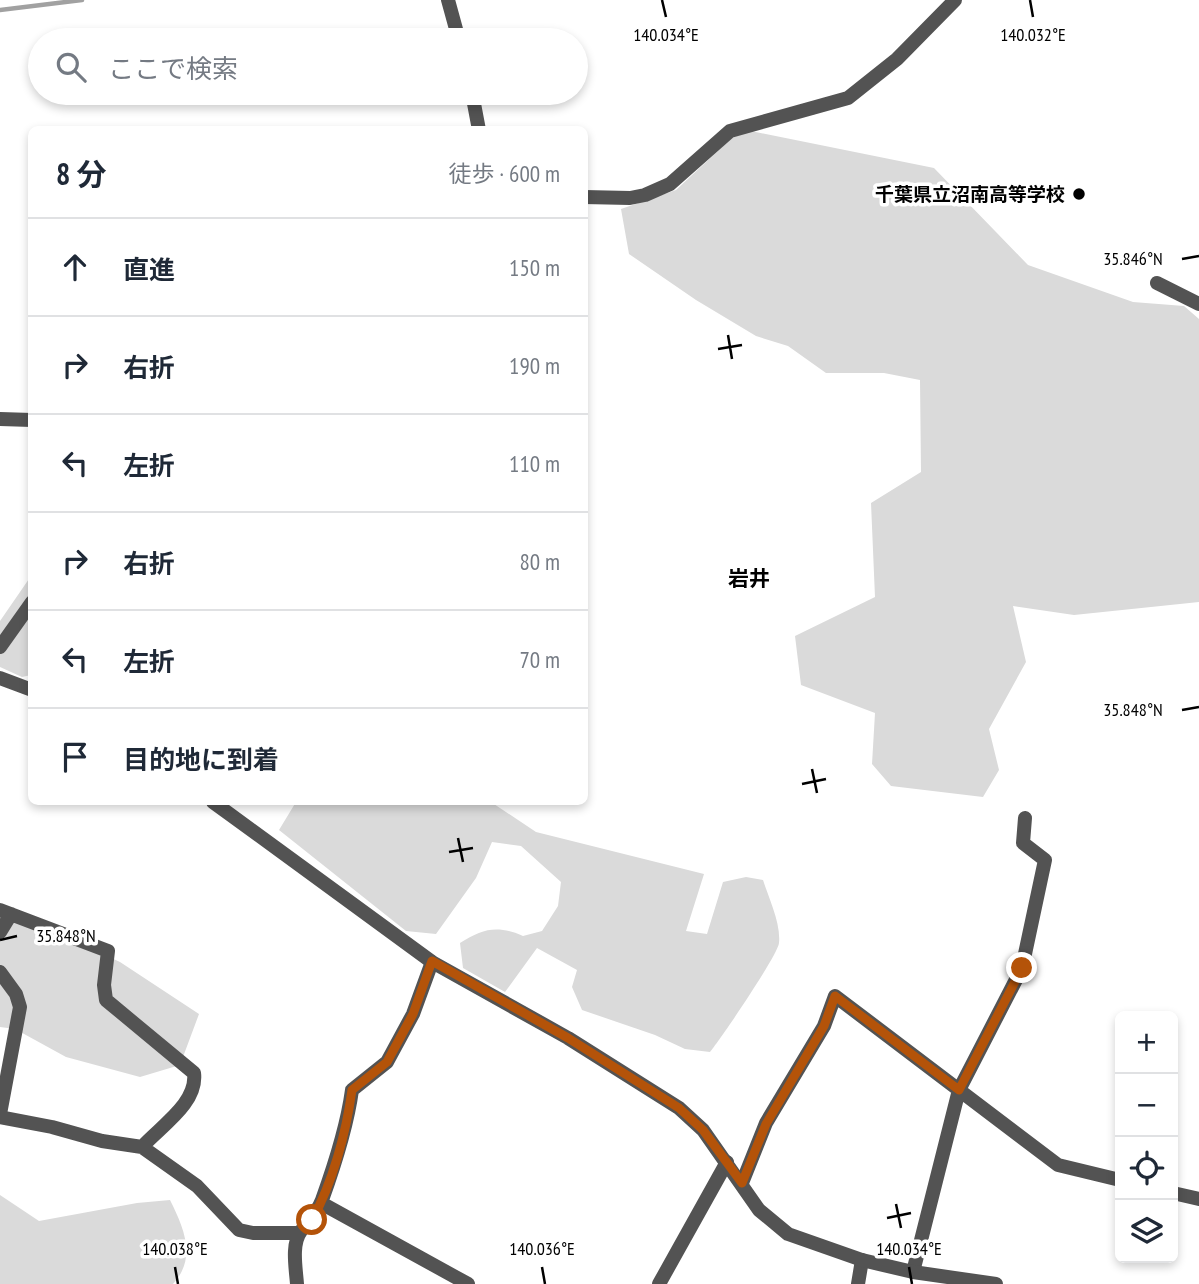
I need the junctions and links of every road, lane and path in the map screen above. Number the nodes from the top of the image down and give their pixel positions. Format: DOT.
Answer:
graph roads {
  1 [pos="448,0"];
  2 [pos="955,0"];
  3 [pos="456,28"];
  4 [pos="474,105"];
  5 [pos="478,126"];
  6 [pos="588,197"];
  7 [pos="1157,283"];
  8 [pos="1199,304"];
  9 [pos="0,419"];
  10 [pos="28,420"];
  11 [pos="28,608"];
  12 [pos="0,647"];
  13 [pos="0,678"];
  14 [pos="28,688"];
  15 [pos="217,805"];
  16 [pos="1026,818"];
  17 [pos="5,912"];
  18 [pos="0,932"];
  19 [pos="432,961"];
  20 [pos="0,972"];
  21 [pos="959,1090"];
  22 [pos="0,1115"];
  23 [pos="142,1147"];
  24 [pos="727,1162"];
  25 [pos="1115,1179"];
  26 [pos="742,1183"];
  27 [pos="1178,1194"];
  28 [pos="1199,1199"];
  29 [pos="321,1203"];
  30 [pos="299,1233"];
  31 [pos="862,1260"];
  32 [pos="913,1272"];
  33 [pos="297,1284"];
  34 [pos="468,1284"];
  35 [pos="659,1284"];
  36 [pos="858,1284"];
  37 [pos="996,1284"];
  1 -- 3 [label="street"];
  2 -- 6 [label="street"];
  4 -- 5 [label="street"];
  7 -- 8 [label="street"];
  9 -- 10 [label="street"];
  11 -- 12 [label="street"];
  13 -- 14 [label="street"];
  15 -- 19 [label="street"];
  16 -- 21 [label="street"];
  17 -- 18 [label="street"];
  17 -- 23 [label="street"];
  19 -- 24 [label="street"];
  19 -- 29 [label="street"];
  20 -- 22 [label="street"];
  21 -- 25 [label="street"];
  21 -- 26 [label="street"];
  21 -- 32 [label="street"];
  22 -- 23 [label="street"];
  23 -- 30 [label="street"];
  24 -- 26 [label="street"];
  24 -- 35 [label="street"];
  26 -- 31 [label="street"];
  27 -- 28 [label="street"];
  29 -- 30 [label="street"];
  29 -- 34 [label="street"];
  30 -- 33 [label="street"];
  31 -- 32 [label="street"];
  31 -- 36 [label="street"];
  32 -- 37 [label="street"];
}
